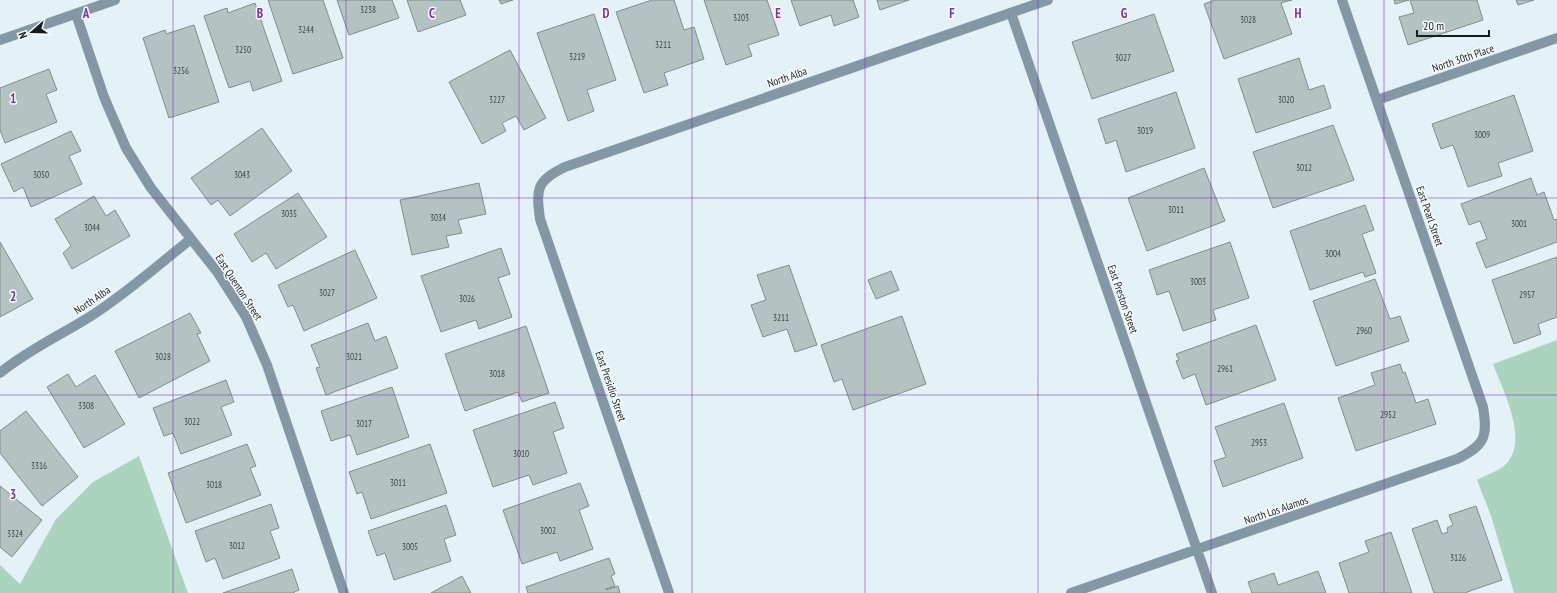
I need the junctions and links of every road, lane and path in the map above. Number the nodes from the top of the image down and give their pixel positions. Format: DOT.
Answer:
graph roads {
  1 [pos="115,0"];
  2 [pos="1048,0"];
  3 [pos="1342,0"];
  4 [pos="1011,13"];
  5 [pos="76,14"];
  6 [pos="1557,38"];
  7 [pos="0,40"];
  8 [pos="1377,100"];
  9 [pos="540,186"];
  10 [pos="191,239"];
  11 [pos="0,373"];
  12 [pos="1483,440"];
  13 [pos="1197,550"];
  14 [pos="344,593"];
  15 [pos="669,593"];
  16 [pos="1071,593"];
  17 [pos="1212,593"];
  1 -- 5 [label="street"];
  2 -- 4 [label="street, North Alba"];
  3 -- 8 [label="street, East Pearl Street"];
  4 -- 9 [label="street, North Alba"];
  4 -- 13 [label="street, East Preston Street"];
  5 -- 7 [label="street"];
  5 -- 10 [label="street, East Quenton Street"];
  6 -- 8 [label="street, North 30th Place"];
  8 -- 12 [label="street, East Pearl Street"];
  9 -- 15 [label="street, East Presidio Street"];
  10 -- 11 [label="street, North Alba"];
  10 -- 14 [label="street, East Quenton Street"];
  12 -- 13 [label="street, North Los Alamos"];
  13 -- 16 [label="street, North Los Alamos"];
  13 -- 17 [label="street, East Preston Street"];
}
